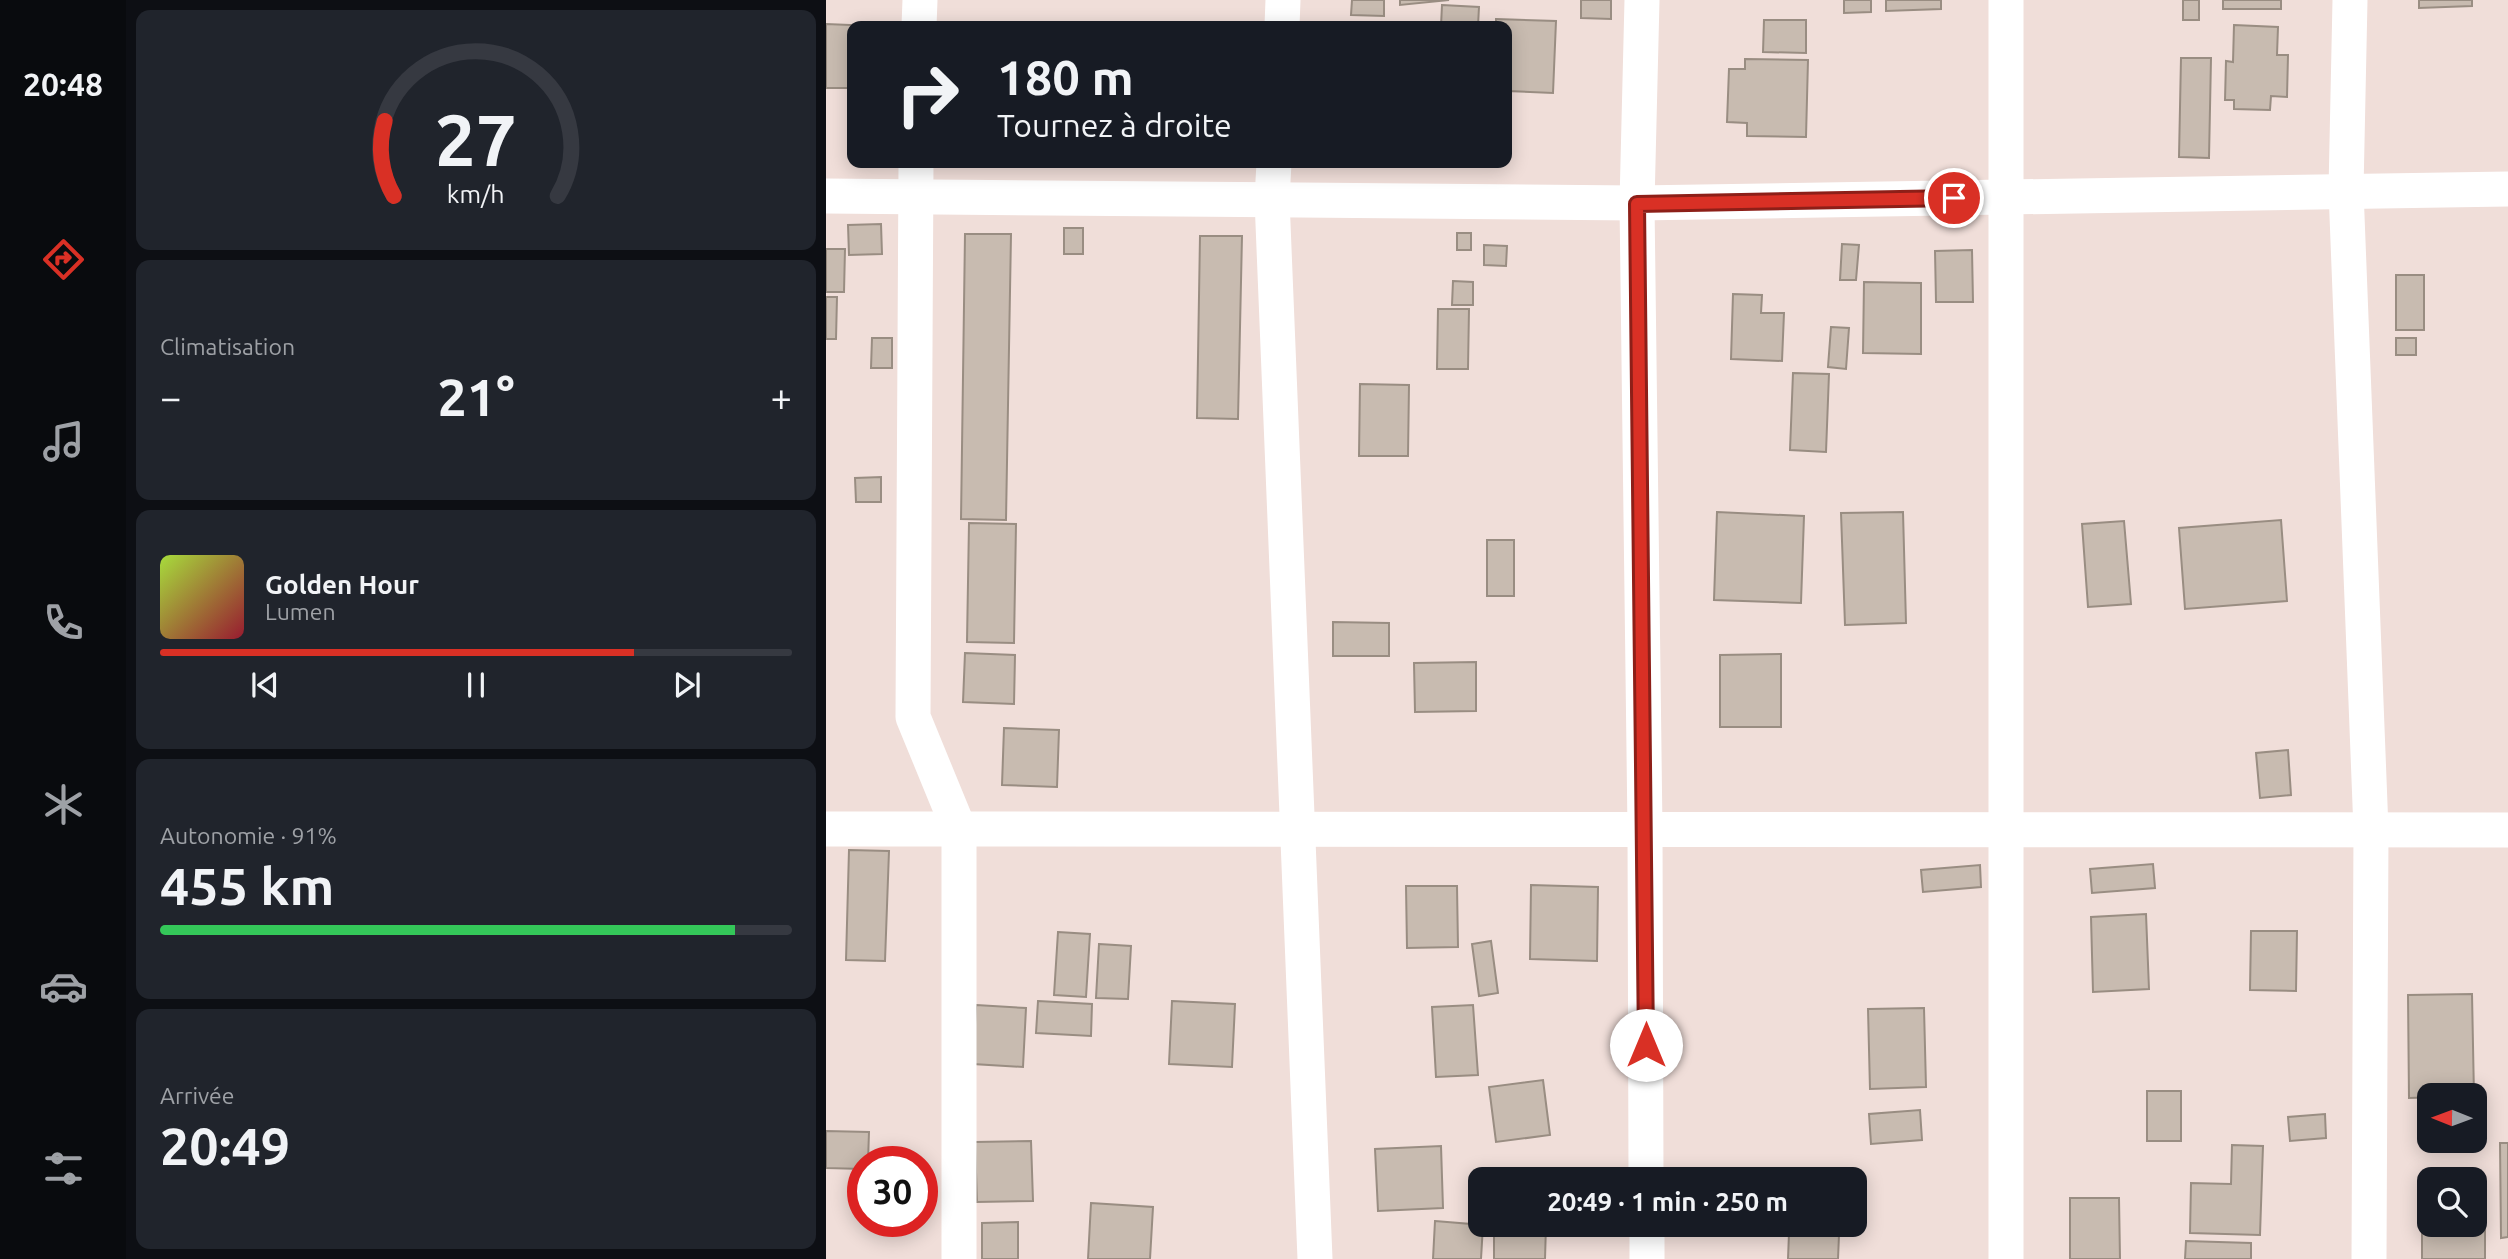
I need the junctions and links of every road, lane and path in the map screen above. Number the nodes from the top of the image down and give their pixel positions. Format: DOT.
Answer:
graph roads {
  1 [pos="919,0"];
  2 [pos="1283,0"];
  3 [pos="1642,0"];
  4 [pos="2006,0"];
  5 [pos="2350,0"];
  6 [pos="919,21"];
  7 [pos="1282,21"];
  8 [pos="916,168"];
  9 [pos="1274,168"];
  10 [pos="2508,189"];
  11 [pos="2346,190"];
  12 [pos="826,196"];
  13 [pos="2006,197"];
  14 [pos="916,198"];
  15 [pos="1272,199"];
  16 [pos="1637,204"];
  17 [pos="826,829"];
  18 [pos="958,829"];
  19 [pos="1299,829"];
  20 [pos="1645,830"];
  21 [pos="2006,830"];
  22 [pos="2371,830"];
  23 [pos="2508,830"];
  24 [pos="1646,1167"];
  25 [pos="1647,1237"];
  26 [pos="959,1259"];
  27 [pos="1315,1259"];
  28 [pos="1647,1259"];
  29 [pos="2006,1259"];
  30 [pos="2369,1259"];
  1 -- 6 [label="street"];
  2 -- 7 [label="street"];
  3 -- 16 [label="street"];
  4 -- 13 [label="street"];
  5 -- 11 [label="street"];
  8 -- 14 [label="street"];
  9 -- 15 [label="street"];
  10 -- 11 [label="street"];
  11 -- 13 [label="street"];
  11 -- 22 [label="street"];
  12 -- 14 [label="street"];
  13 -- 16 [label="street"];
  13 -- 21 [label="street"];
  14 -- 15 [label="street"];
  14 -- 18 [label="street"];
  15 -- 16 [label="street"];
  15 -- 19 [label="street"];
  16 -- 20 [label="street"];
  17 -- 18 [label="street"];
  18 -- 19 [label="street"];
  18 -- 26 [label="street"];
  19 -- 20 [label="street"];
  19 -- 27 [label="street"];
  20 -- 21 [label="street"];
  20 -- 24 [label="street"];
  21 -- 22 [label="street"];
  21 -- 29 [label="street"];
  22 -- 23 [label="street"];
  22 -- 30 [label="street"];
  25 -- 28 [label="street"];
}
